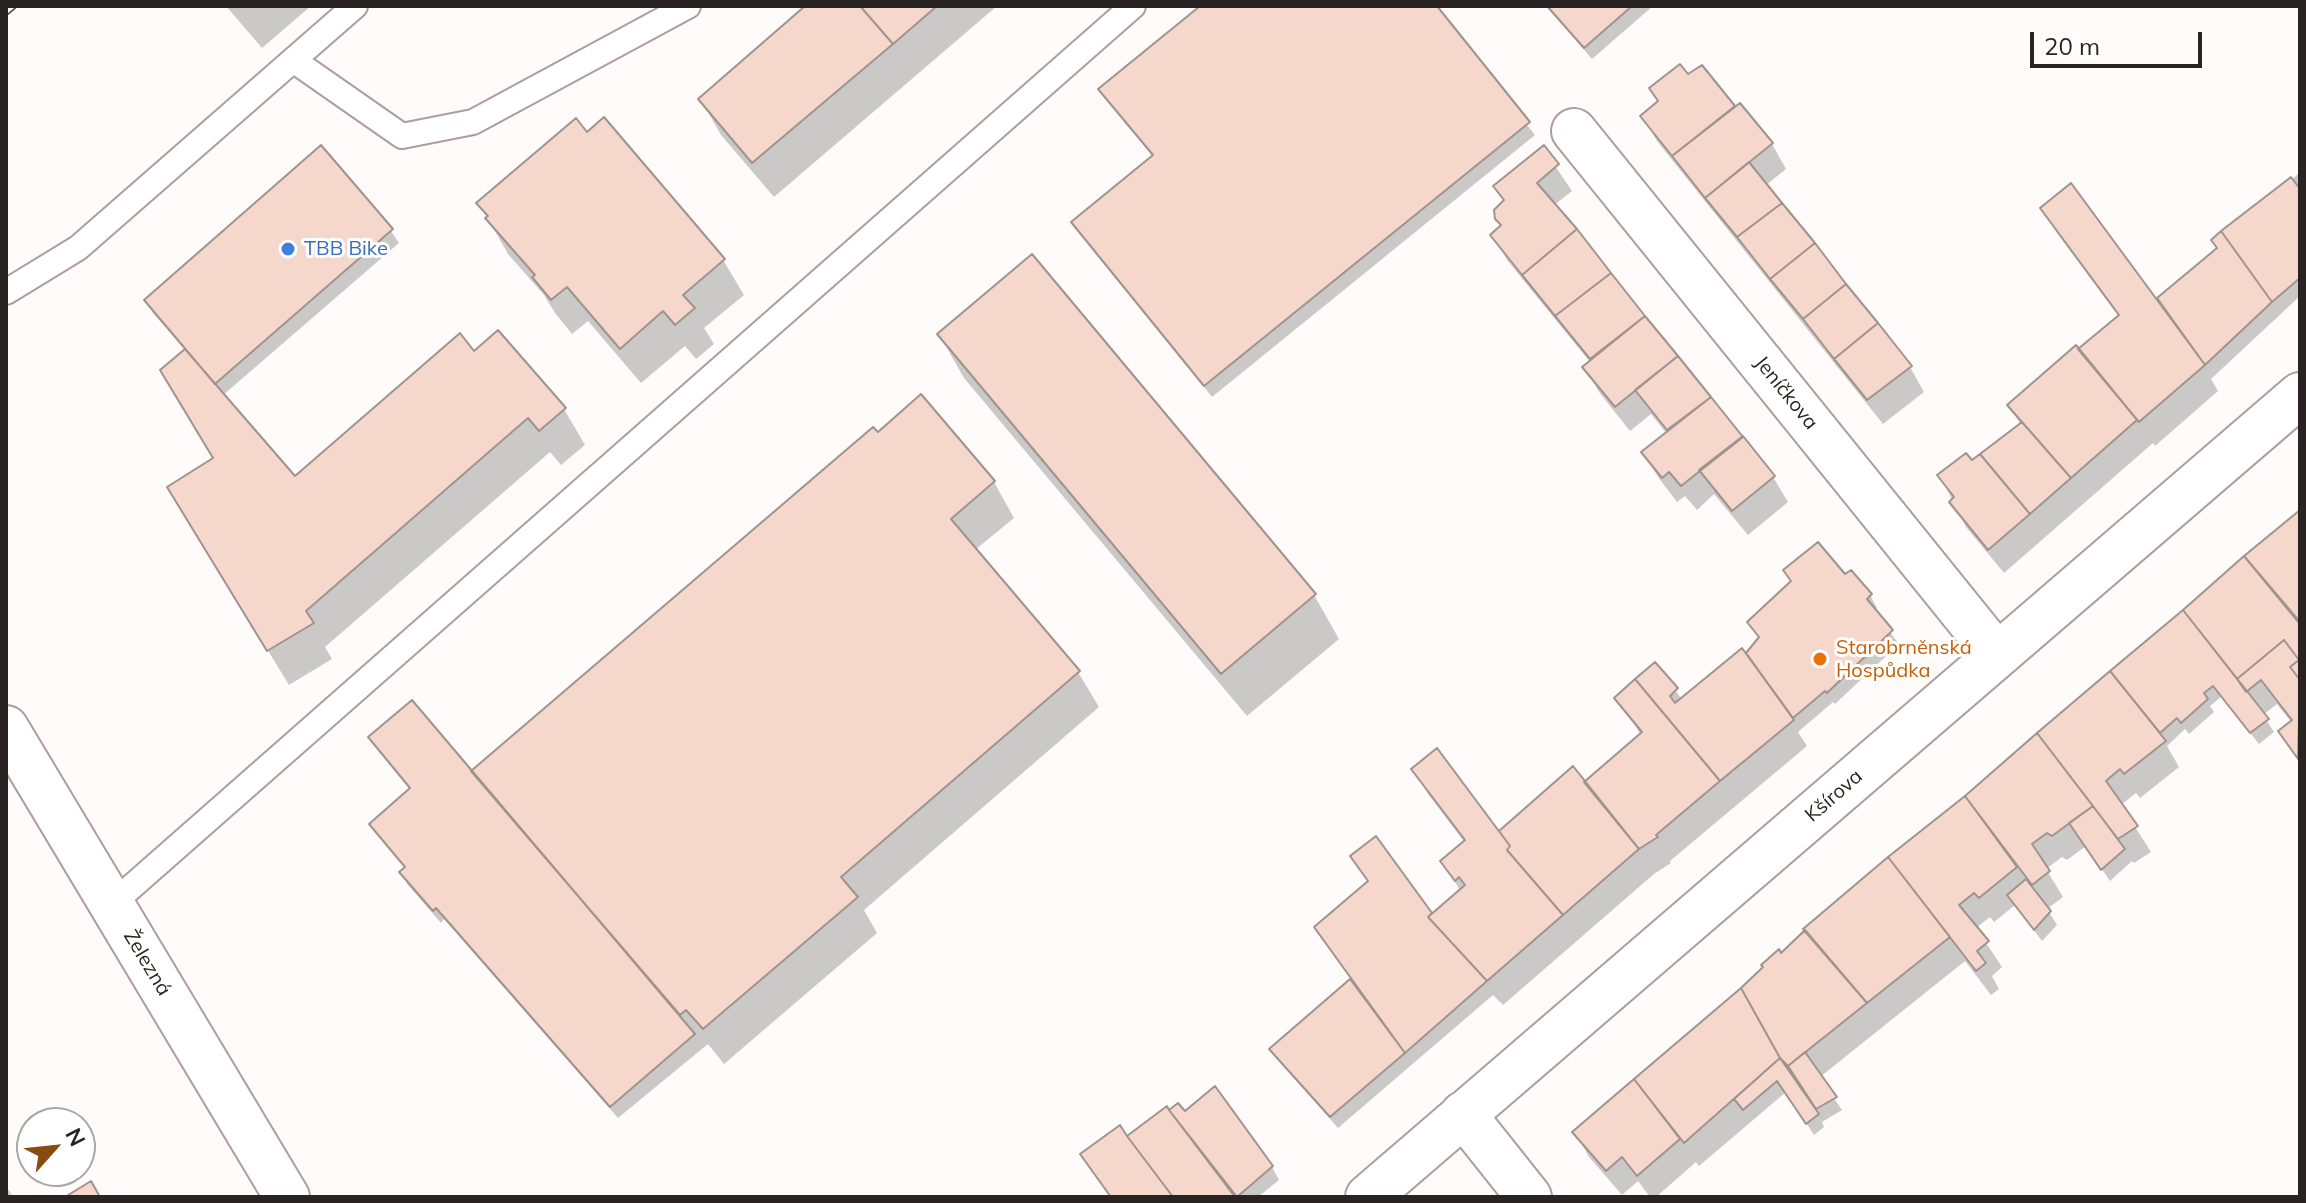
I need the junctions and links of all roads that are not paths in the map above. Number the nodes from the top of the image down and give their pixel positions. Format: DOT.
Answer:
graph roads {
  1 [pos="355,6"];
  2 [pos="688,6"];
  3 [pos="1133,6"];
  4 [pos="293,60"];
  5 [pos="1574,131"];
  6 [pos="6,292"];
  7 [pos="2300,395"];
  8 [pos="1997,655"];
  9 [pos="12,751"];
  10 [pos="112,904"];
  11 [pos="1463,1114"];
  12 [pos="287,1197"];
  13 [pos="1368,1197"];
  14 [pos="1529,1197"];
  1 -- 4 [label="lane"];
  2 -- 4 [label="lane"];
  3 -- 10 [label="lane"];
  4 -- 6 [label="lane"];
  5 -- 8 [label="street, Jeníčkova"];
  7 -- 8 [label="street, Kšírova"];
  8 -- 11 [label="street, Kšírova"];
  9 -- 10 [label="street, Železná"];
  10 -- 12 [label="street, Železná"];
  11 -- 13 [label="street, Kšírova"];
  11 -- 14 [label="street"];
}
